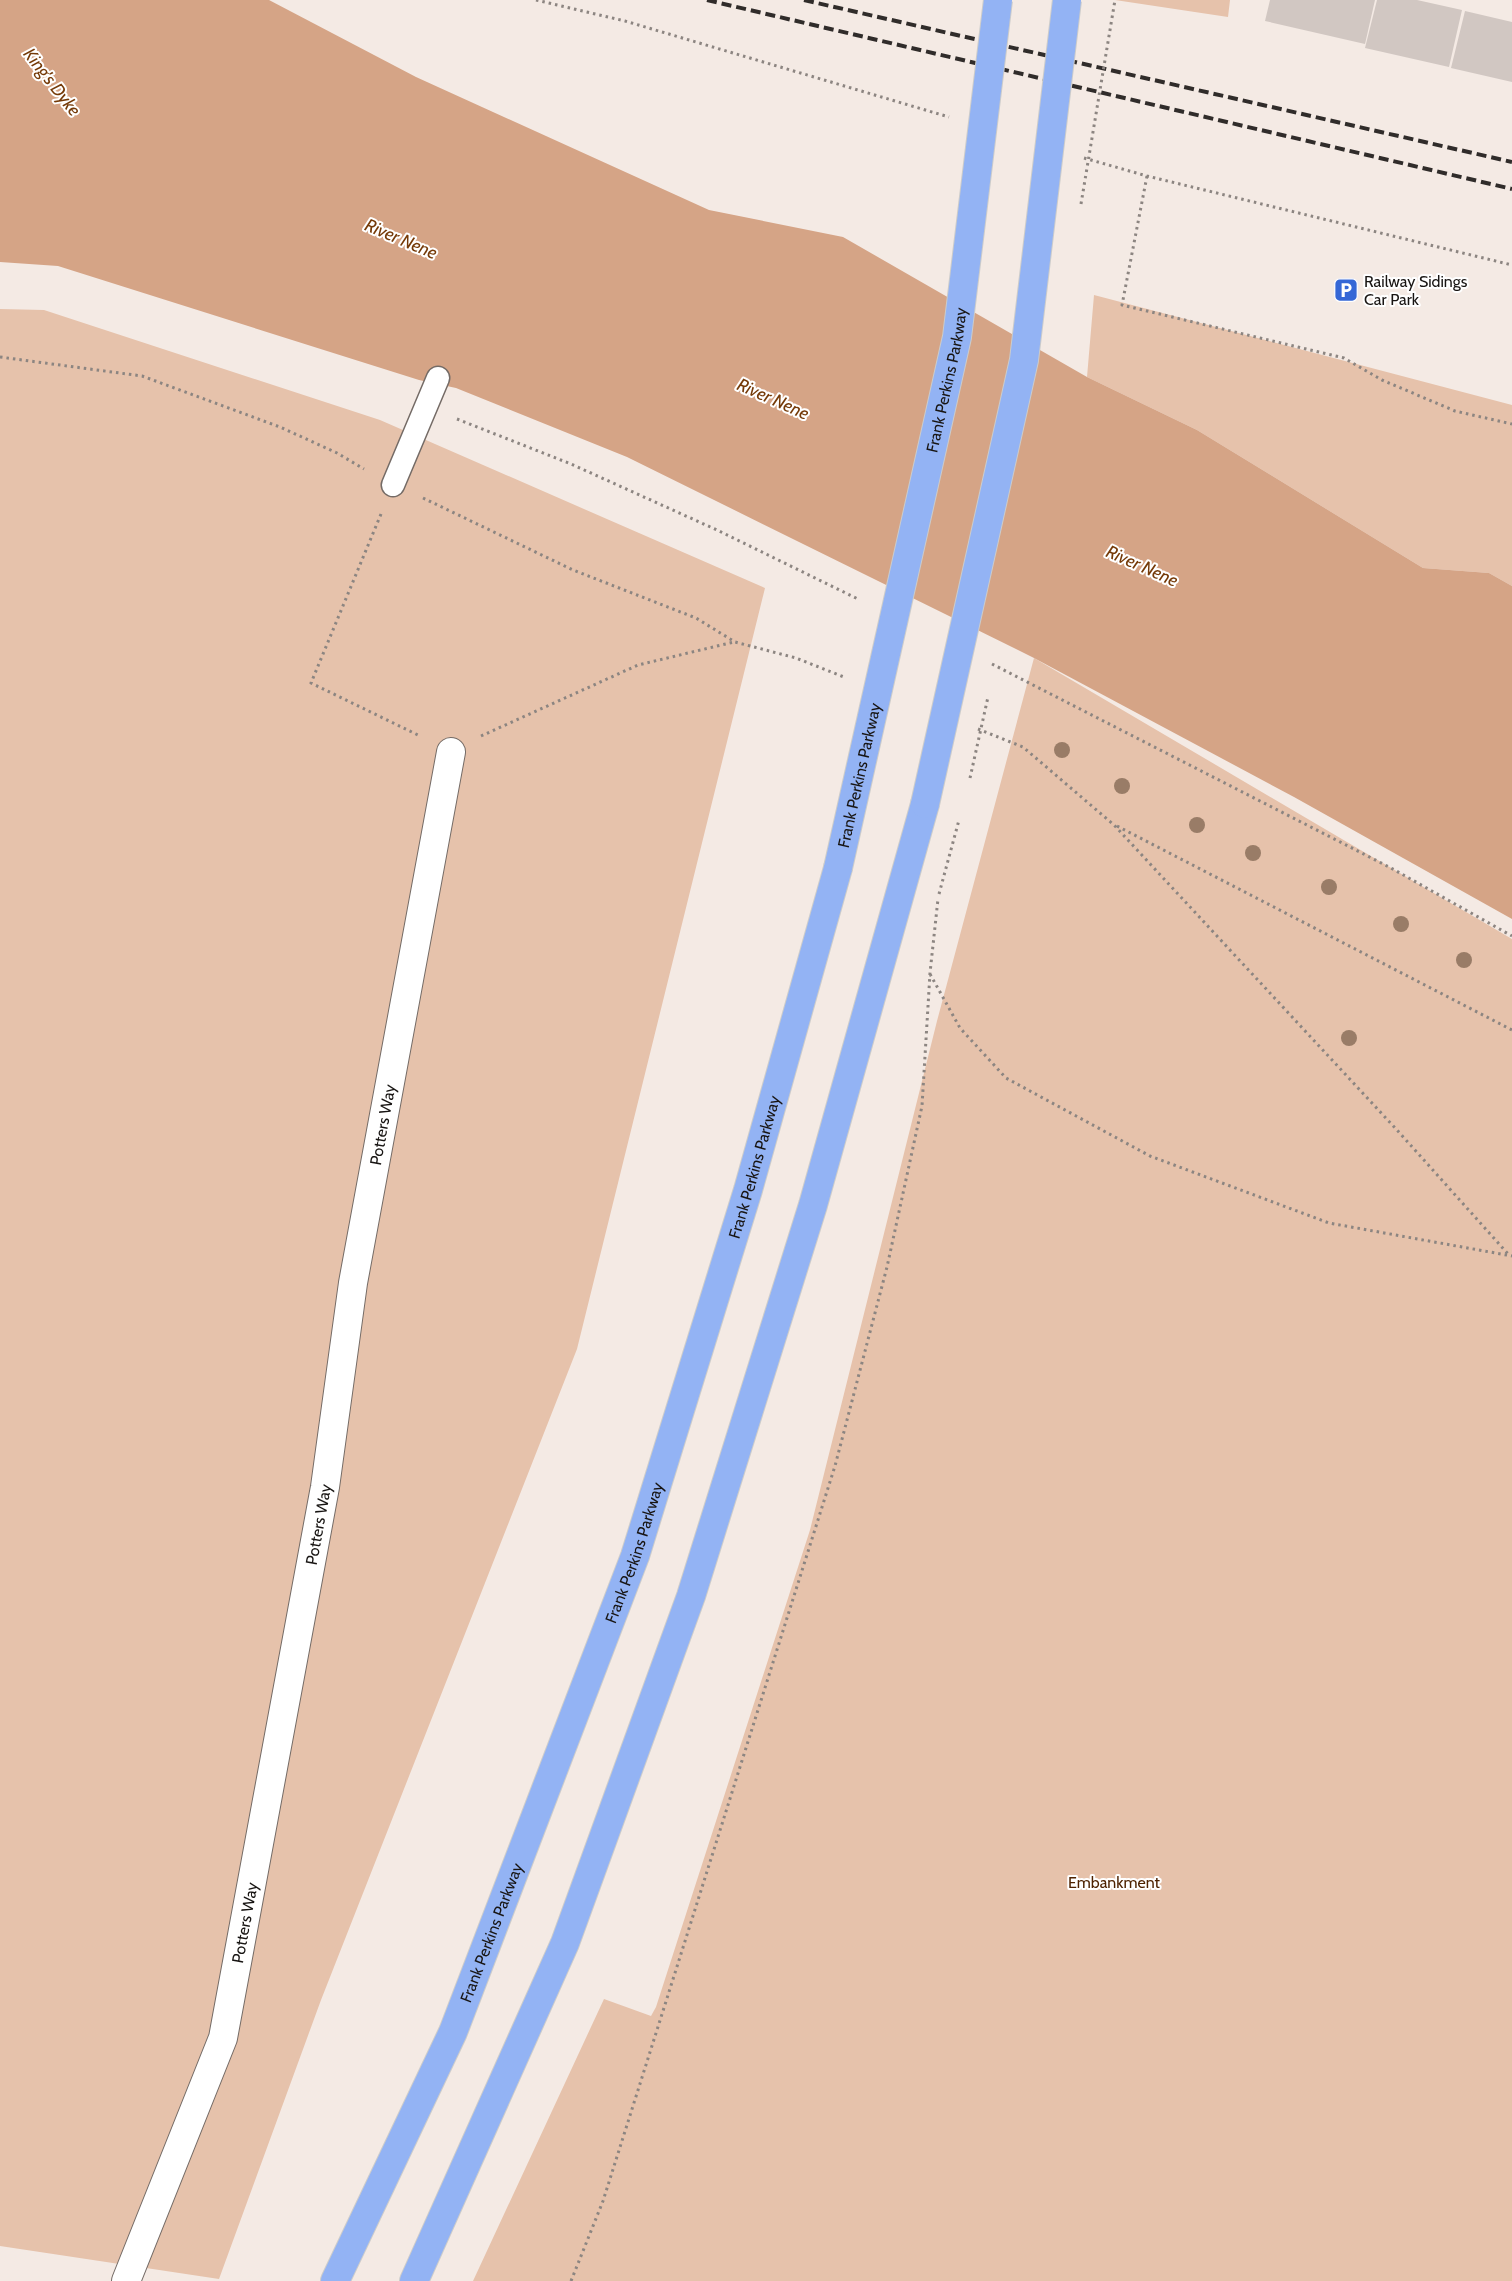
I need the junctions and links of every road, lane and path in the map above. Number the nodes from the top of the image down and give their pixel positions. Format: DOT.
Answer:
graph roads {
  1 [pos="998,0"];
  2 [pos="1067,0"];
  3 [pos="1147,176"];
  4 [pos="0,357"];
  5 [pos="438,378"];
  6 [pos="1512,424"];
  7 [pos="454,427"];
  8 [pos="393,486"];
  9 [pos="429,490"];
  10 [pos="425,499"];
  11 [pos="717,530"];
  12 [pos="1062,698"];
  13 [pos="451,752"];
  14 [pos="939,894"];
  15 [pos="1512,936"];
  16 [pos="930,973"];
  17 [pos="1512,1030"];
  18 [pos="1510,1256"];
  19 [pos="126,2281"];
  20 [pos="335,2281"];
  21 [pos="414,2281"];
  22 [pos="571,2281"];
  1 -- 20 [label="highway, Frank Perkins Parkway, bridge"];
  2 -- 21 [label="highway, bridge"];
  3 -- 6 [label="path"];
  4 -- 8 [label="path"];
  5 -- 8 [label="lane"];
  7 -- 11 [label="path"];
  8 -- 10 [label="path"];
  8 -- 13 [label="path"];
  9 -- 10 [label="path"];
  10 -- 13 [label="path"];
  12 -- 15 [label="path"];
  13 -- 19 [label="street, Potters Way"];
  14 -- 16 [label="path"];
  16 -- 18 [label="path"];
  16 -- 22 [label="path"];
  17 -- 18 [label="path"];
}
